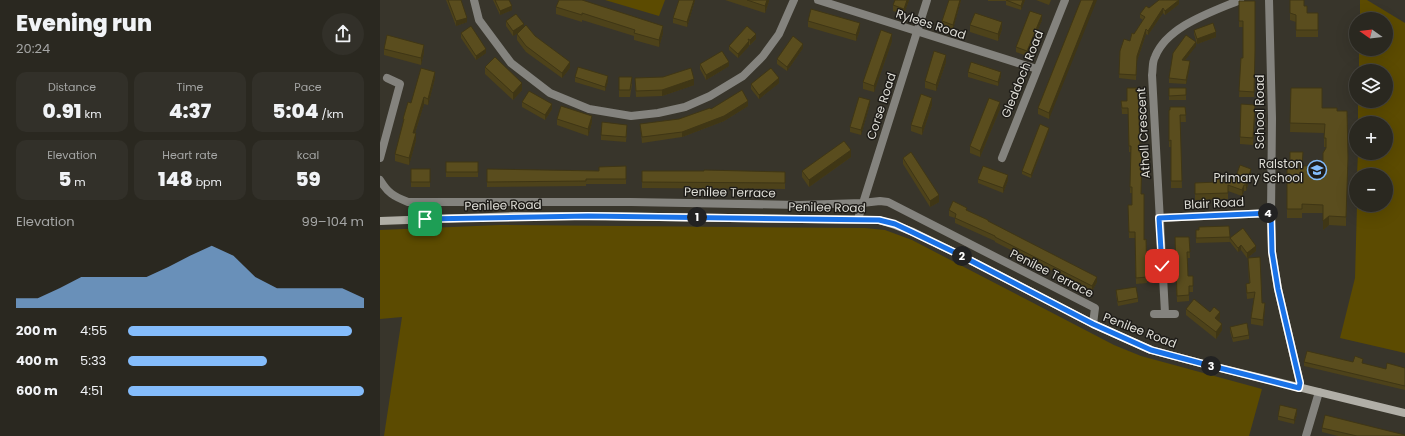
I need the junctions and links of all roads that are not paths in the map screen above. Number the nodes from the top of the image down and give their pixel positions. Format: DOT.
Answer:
graph roads {
  1 [pos="474,0"];
  2 [pos="794,0"];
  3 [pos="818,0"];
  4 [pos="927,0"];
  5 [pos="1065,0"];
  6 [pos="1240,0"];
  7 [pos="1269,0"];
  8 [pos="917,32"];
  9 [pos="1037,69"];
  10 [pos="388,78"];
  11 [pos="380,158"];
  12 [pos="1002,158"];
  13 [pos="380,180"];
  14 [pos="862,203"];
  15 [pos="1271,213"];
  16 [pos="1159,218"];
  17 [pos="858,219"];
  18 [pos="380,221"];
  19 [pos="1164,313"];
  20 [pos="1154,314"];
  21 [pos="1175,314"];
  22 [pos="1093,324"];
  23 [pos="1299,388"];
  24 [pos="1319,392"];
  25 [pos="1405,413"];
  26 [pos="1306,436"];
  1 -- 2 [label="street"];
  3 -- 8 [label="street, Rylees Road"];
  4 -- 8 [label="street, Corse Road"];
  5 -- 9 [label="street, Gleddoch Road"];
  6 -- 16 [label="street, Atholl Crescent"];
  7 -- 15 [label="street, School Road"];
  8 -- 9 [label="street, Rylees Road"];
  8 -- 14 [label="street, Corse Road"];
  9 -- 12 [label="street, Gleddoch Road"];
  10 -- 11 [label="street"];
  13 -- 14 [label="street, Penilee Terrace"];
  14 -- 17 [label="street, Corse Road"];
  14 -- 22 [label="street, Penilee Terrace"];
  15 -- 16 [label="street, Blair Road"];
  15 -- 23 [label="street, School Road"];
  16 -- 19 [label="street, Atholl Crescent"];
  17 -- 18 [label="street, Penilee Road"];
  17 -- 22 [label="street, Penilee Road"];
  19 -- 20 [label="street"];
  19 -- 21 [label="street"];
  22 -- 23 [label="street, Penilee Road"];
  23 -- 24 [label="street, Penilee Road"];
  24 -- 25 [label="street, Penilee Road"];
  24 -- 26 [label="street"];
}
